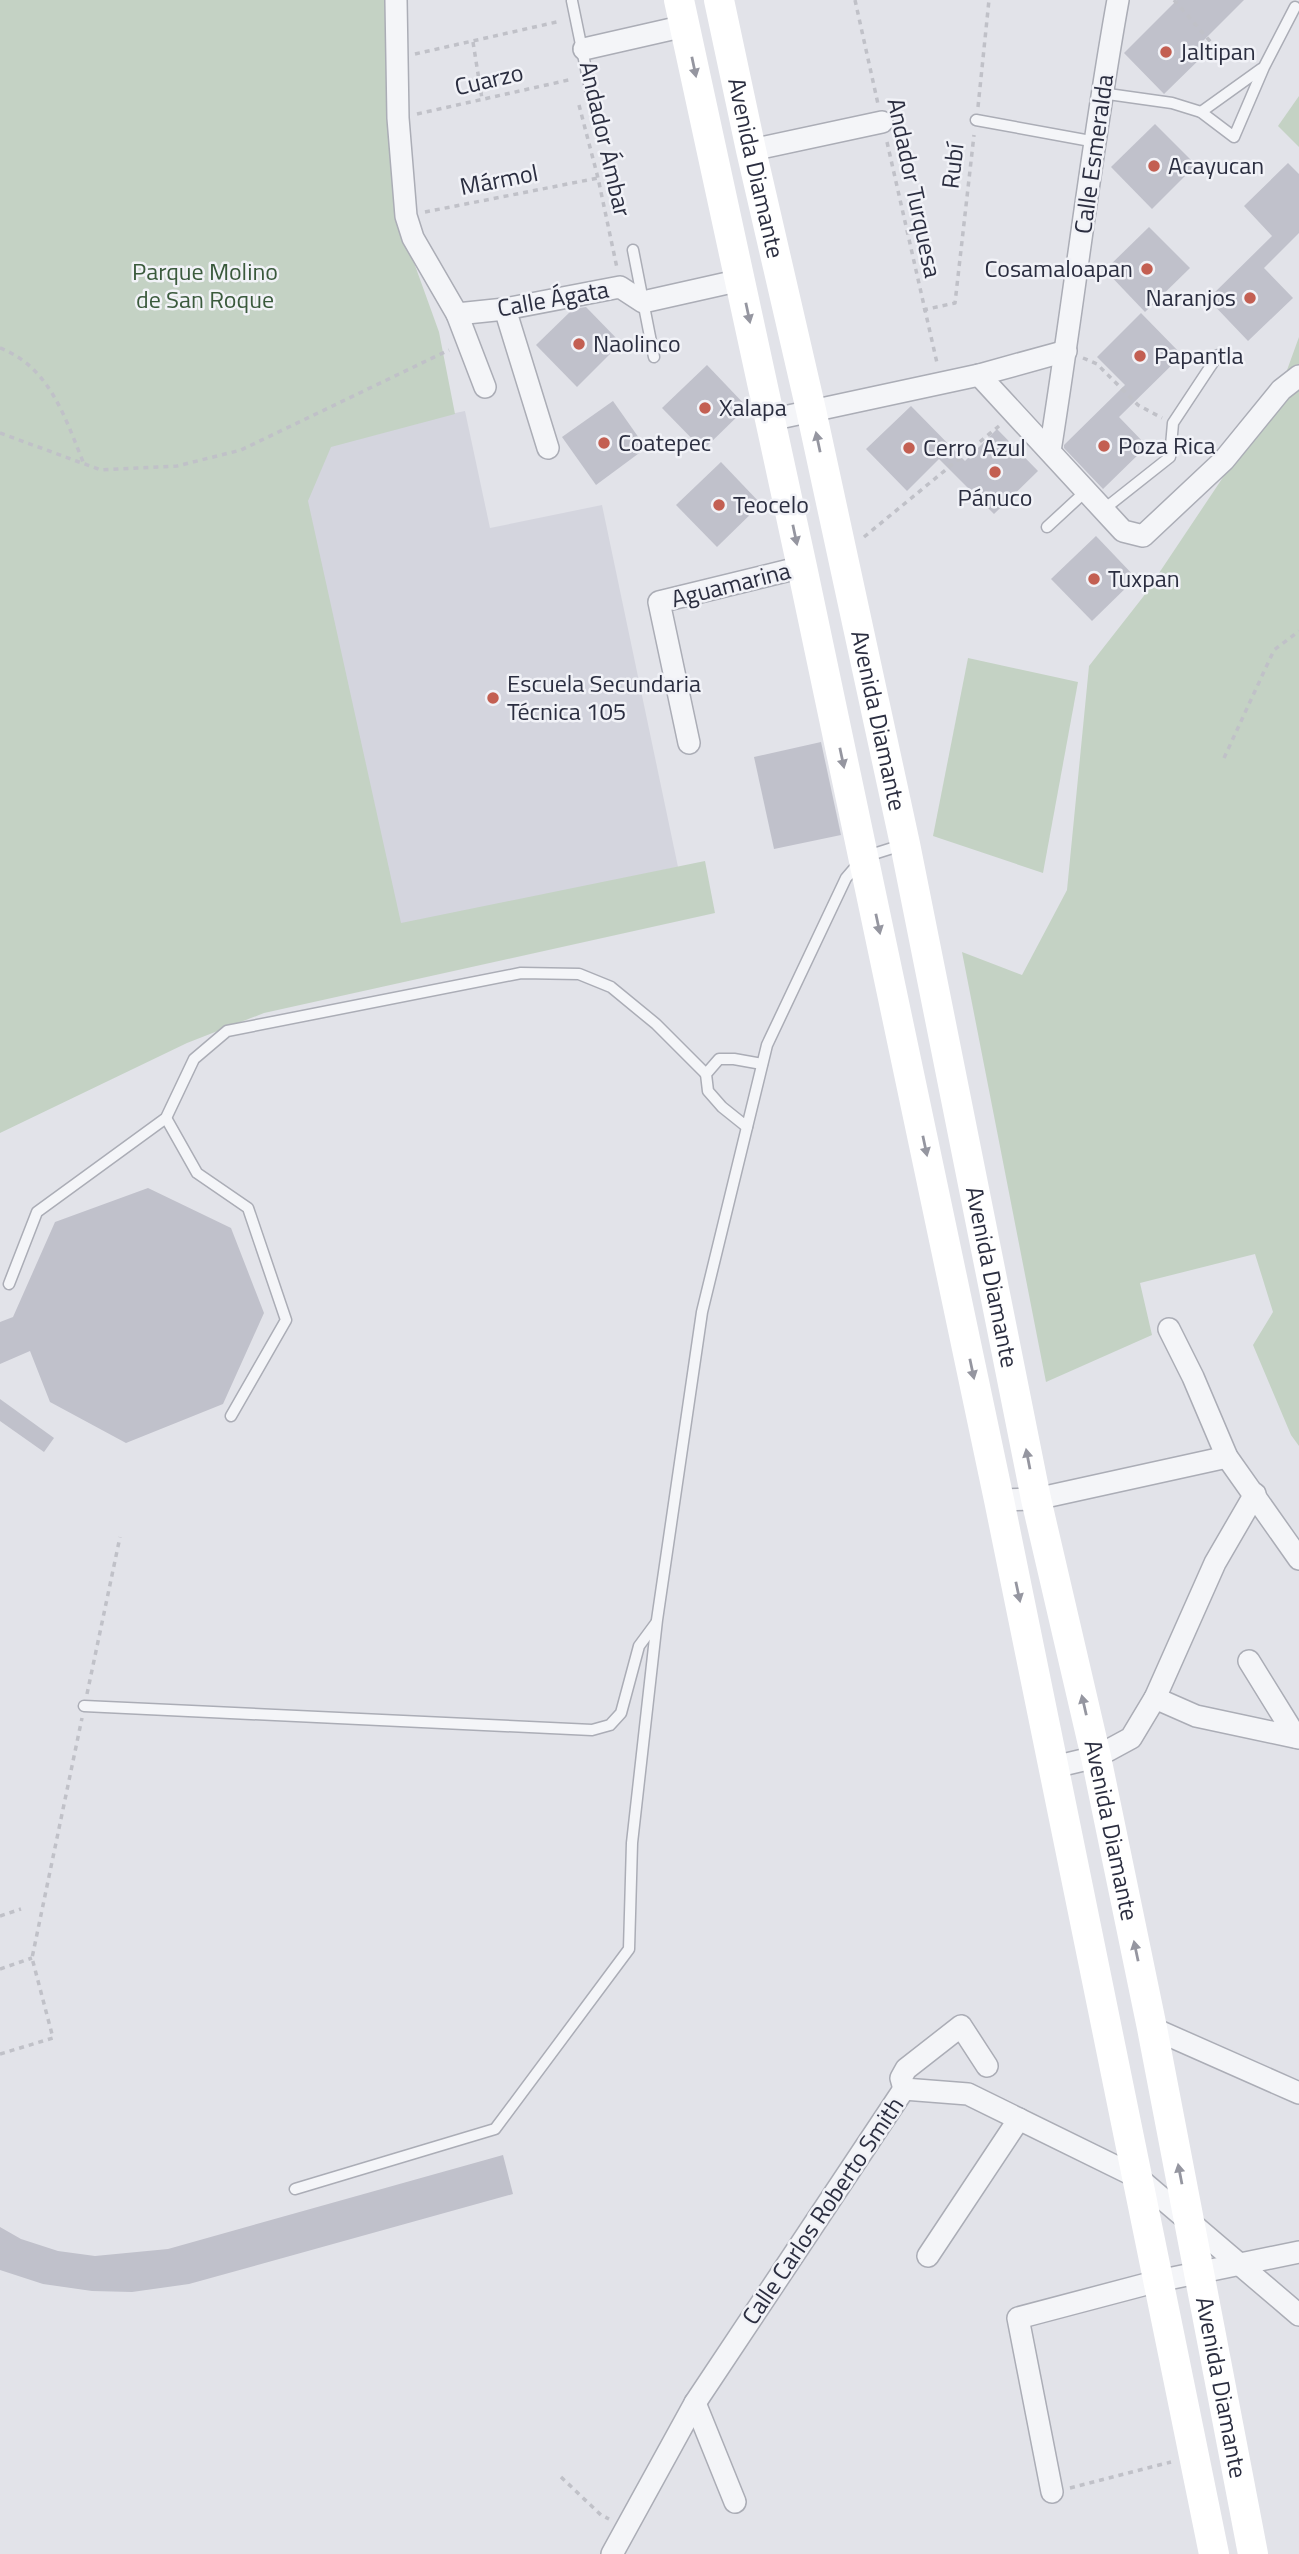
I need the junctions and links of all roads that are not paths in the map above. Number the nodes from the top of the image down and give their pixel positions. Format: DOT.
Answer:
graph roads {
  1 [pos="396,0"];
  2 [pos="719,0"];
  3 [pos="1118,0"];
  4 [pos="572,1"];
  5 [pos="1295,7"];
  6 [pos="682,13"];
  7 [pos="584,49"];
  8 [pos="1264,67"];
  9 [pos="1101,93"];
  10 [pos="592,98"];
  11 [pos="1201,111"];
  12 [pos="976,120"];
  13 [pos="882,122"];
  14 [pos="1096,142"];
  15 [pos="751,150"];
  16 [pos="633,250"];
  17 [pos="741,280"];
  18 [pos="643,302"];
  19 [pos="505,309"];
  20 [pos="457,314"];
  21 [pos="1066,351"];
  22 [pos="1219,355"];
  23 [pos="654,357"];
  24 [pos="979,374"];
  25 [pos="1299,376"];
  26 [pos="485,387"];
  27 [pos="811,410"];
  28 [pos="770,420"];
  29 [pos="548,448"];
  30 [pos="1050,451"];
  31 [pos="1086,491"];
  32 [pos="1103,510"];
  33 [pos="1047,527"];
  34 [pos="802,567"];
  35 [pos="863,654"];
  36 [pos="822,664"];
  37 [pos="689,743"];
  38 [pos="905,844"];
  39 [pos="864,857"];
  40 [pos="762,1064"];
  41 [pos="706,1074"];
  42 [pos="166,1118"];
  43 [pos="747,1127"];
  44 [pos="9,1283"];
  45 [pos="1169,1329"];
  46 [pos="231,1416"];
  47 [pos="1227,1457"];
  48 [pos="1255,1494"];
  49 [pos="1036,1499"];
  50 [pos="999,1500"];
  51 [pos="1299,1559"];
  52 [pos="657,1620"];
  53 [pos="1249,1661"];
  54 [pos="1155,1698"];
  55 [pos="84,1706"];
  56 [pos="1297,1737"];
  57 [pos="1096,1757"];
  58 [pos="1054,1767"];
  59 [pos="1152,2028"];
  60 [pos="987,2066"];
  61 [pos="904,2089"];
  62 [pos="1299,2093"];
  63 [pos="1019,2119"];
  64 [pos="1137,2177"];
  65 [pos="295,2189"];
  66 [pos="1188,2220"];
  67 [pos="1299,2252"];
  68 [pos="928,2256"];
  69 [pos="1241,2264"];
  70 [pos="1199,2274"];
  71 [pos="1158,2281"];
  72 [pos="1299,2315"];
  73 [pos="695,2403"];
  74 [pos="1052,2492"];
  75 [pos="734,2502"];
  76 [pos="612,2554"];
  77 [pos="1214,2554"];
  78 [pos="1254,2554"];
  1 -- 20 [label="street"];
  2 -- 15 [label="main road, Avenida Diamante"];
  3 -- 9 [label="street, Calle Esmeralda"];
  4 -- 7 [label="lane"];
  5 -- 8 [label="lane"];
  6 -- 7 [label="street"];
  6 -- 17 [label="main road, Avenida Diamante, one-way"];
  7 -- 10 [label="lane"];
  8 -- 11 [label="lane"];
  8 -- 11 [label="lane"];
  9 -- 11 [label="lane"];
  9 -- 14 [label="street, Calle Esmeralda"];
  12 -- 14 [label="lane"];
  13 -- 15 [label="street"];
  14 -- 21 [label="street, Calle Esmeralda"];
  15 -- 27 [label="main road, Avenida Diamante"];
  16 -- 18 [label="lane"];
  17 -- 18 [label="street"];
  17 -- 28 [label="main road, Avenida Diamante, one-way"];
  18 -- 19 [label="street, Calle Ágata"];
  18 -- 23 [label="lane"];
  19 -- 20 [label="street, Calle Ágata"];
  19 -- 29 [label="street"];
  20 -- 26 [label="street"];
  21 -- 24 [label="street"];
  21 -- 30 [label="street, Calle Esmeralda"];
  22 -- 32 [label="lane"];
  24 -- 27 [label="street"];
  24 -- 30 [label="street"];
  25 -- 32 [label="street"];
  27 -- 28 [label="street"];
  35 -- 27 [label="main road, Avenida Diamante, one-way"];
  28 -- 34 [label="main road, Avenida Diamante, one-way"];
  30 -- 31 [label="street"];
  31 -- 32 [label="street"];
  31 -- 33 [label="lane"];
  34 -- 36 [label="main road, Avenida Diamante"];
  34 -- 37 [label="street, Aguamarina"];
  35 -- 36 [label="main road"];
  35 -- 38 [label="main road, Avenida Diamante"];
  36 -- 39 [label="main road, Avenida Diamante, one-way"];
  38 -- 39 [label="lane"];
  49 -- 38 [label="main road, Avenida Diamante, one-way"];
  39 -- 40 [label="lane"];
  39 -- 50 [label="main road, Avenida Diamante, one-way"];
  40 -- 41 [label="lane"];
  40 -- 43 [label="lane"];
  41 -- 42 [label="lane"];
  41 -- 43 [label="lane"];
  42 -- 44 [label="lane"];
  42 -- 46 [label="lane"];
  43 -- 52 [label="lane"];
  45 -- 47 [label="street"];
  47 -- 48 [label="street"];
  47 -- 49 [label="street"];
  48 -- 51 [label="street"];
  48 -- 54 [label="street"];
  49 -- 50 [label="street"];
  57 -- 49 [label="main road, Avenida Diamante, one-way"];
  50 -- 58 [label="main road, Avenida Diamante, one-way"];
  52 -- 55 [label="lane"];
  52 -- 65 [label="lane"];
  53 -- 56 [label="street"];
  54 -- 56 [label="street"];
  54 -- 57 [label="street"];
  57 -- 58 [label="street"];
  59 -- 57 [label="main road, Avenida Diamante, one-way"];
  58 -- 64 [label="main road, Avenida Diamante"];
  59 -- 62 [label="street"];
  66 -- 59 [label="main road, Avenida Diamante, one-way"];
  60 -- 61 [label="street"];
  61 -- 63 [label="street, Calle Carlos Roberto Smith"];
  61 -- 73 [label="street, Calle Carlos Roberto Smith"];
  63 -- 64 [label="street, Calle Carlos Roberto Smith"];
  63 -- 68 [label="street"];
  64 -- 66 [label="street, Calle Carlos Roberto Smith"];
  64 -- 71 [label="main road, Avenida Diamante"];
  66 -- 69 [label="street, Calle Carlos Roberto Smith"];
  66 -- 70 [label="main road, Avenida Diamante"];
  67 -- 69 [label="street"];
  69 -- 70 [label="street"];
  69 -- 72 [label="street, Calle Carlos Roberto Smith"];
  70 -- 71 [label="street"];
  70 -- 78 [label="main road, Avenida Diamante"];
  71 -- 74 [label="street"];
  71 -- 77 [label="main road, Avenida Diamante"];
  73 -- 75 [label="street"];
  73 -- 76 [label="street, Calle Carlos Roberto Smith"];
}
